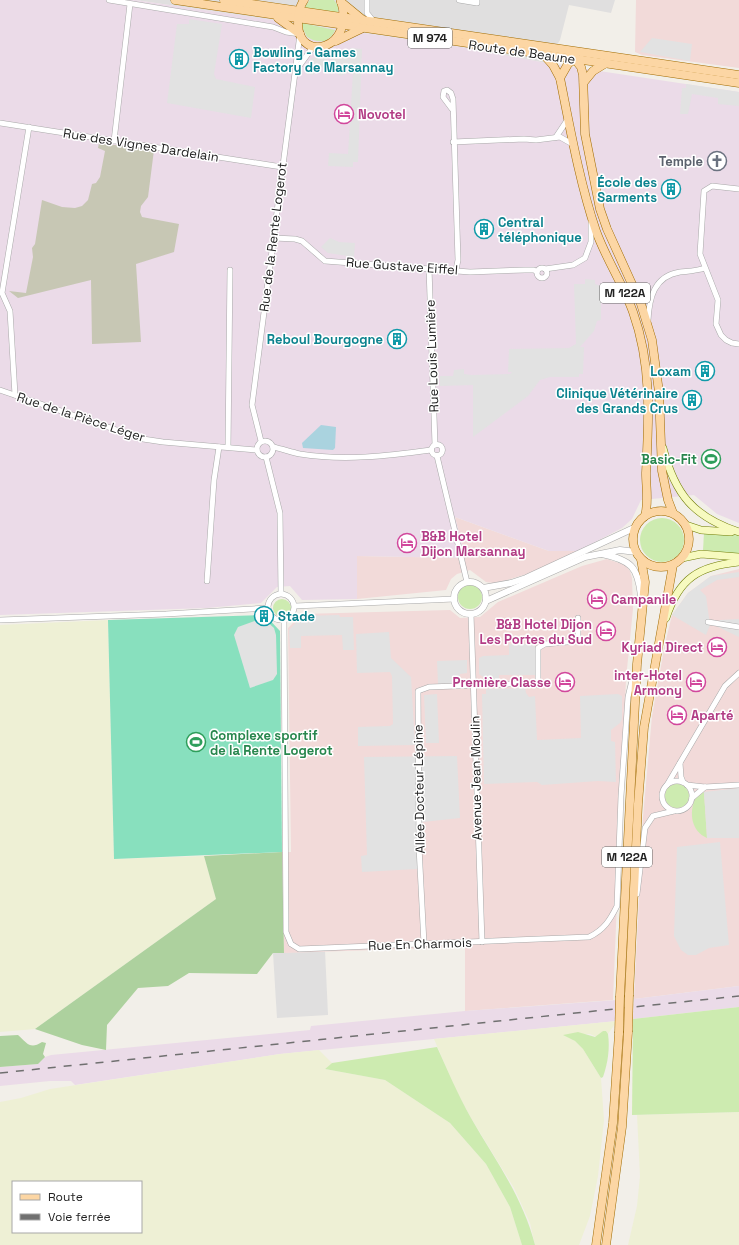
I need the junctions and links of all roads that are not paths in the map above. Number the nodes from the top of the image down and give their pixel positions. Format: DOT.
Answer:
graph roads {
  1 [pos="109,0"];
  2 [pos="175,0"];
  3 [pos="224,0"];
  4 [pos="303,0"];
  5 [pos="366,0"];
  6 [pos="458,0"];
  7 [pos="477,0"];
  8 [pos="340,1"];
  9 [pos="130,4"];
  10 [pos="277,12"];
  11 [pos="299,15"];
  12 [pos="343,22"];
  13 [pos="375,23"];
  14 [pos="364,25"];
  15 [pos="300,34"];
  16 [pos="333,42"];
  17 [pos="313,47"];
  18 [pos="565,49"];
  19 [pos="586,52"];
  20 [pos="544,55"];
  21 [pos="574,59"];
  22 [pos="606,63"];
  23 [pos="296,70"];
  24 [pos="739,75"];
  25 [pos="560,78"];
  26 [pos="584,82"];
  27 [pos="739,84"];
  28 [pos="452,109"];
  29 [pos="568,118"];
  30 [pos="0,123"];
  31 [pos="29,127"];
  32 [pos="556,137"];
  33 [pos="114,141"];
  34 [pos="453,142"];
  35 [pos="574,145"];
  36 [pos="282,167"];
  37 [pos="739,188"];
  38 [pos="591,214"];
  39 [pos="274,238"];
  40 [pos="429,268"];
  41 [pos="705,268"];
  42 [pos="544,269"];
  43 [pos="230,270"];
  44 [pos="456,270"];
  45 [pos="537,272"];
  46 [pos="648,324"];
  47 [pos="739,344"];
  48 [pos="0,390"];
  49 [pos="16,395"];
  50 [pos="661,438"];
  51 [pos="261,441"];
  52 [pos="435,445"];
  53 [pos="219,446"];
  54 [pos="228,447"];
  55 [pos="273,447"];
  56 [pos="257,450"];
  57 [pos="431,450"];
  58 [pos="437,456"];
  59 [pos="266,457"];
  60 [pos="673,513"];
  61 [pos="646,516"];
  62 [pos="686,525"];
  63 [pos="636,528"];
  64 [pos="739,532"];
  65 [pos="597,553"];
  66 [pos="639,556"];
  67 [pos="739,557"];
  68 [pos="682,558"];
  69 [pos="739,562"];
  70 [pos="674,564"];
  71 [pos="207,580"];
  72 [pos="467,582"];
  73 [pos="483,588"];
  74 [pos="281,593"];
  75 [pos="454,599"];
  76 [pos="486,602"];
  77 [pos="295,606"];
  78 [pos="268,608"];
  79 [pos="642,608"];
  80 [pos="471,614"];
  81 [pos="578,618"];
  82 [pos="0,620"];
  83 [pos="284,620"];
  84 [pos="708,622"];
  85 [pos="739,627"];
  86 [pos="660,639"];
  87 [pos="637,664"];
  88 [pos="739,673"];
  89 [pos="474,684"];
  90 [pos="680,762"];
  91 [pos="685,784"];
  92 [pos="667,785"];
  93 [pos="739,785"];
  94 [pos="705,787"];
  95 [pos="692,798"];
  96 [pos="674,811"];
  97 [pos="633,913"];
  98 [pos="482,942"];
  99 [pos="424,944"];
  100 [pos="596,1245"];
  101 [pos="606,1245"];
  1 -- 9 [label="street"];
  2 -- 10 [label="main road, Route de Beaune / M 974"];
  3 -- 10 [label="main road, Route de Beaune / M 974"];
  4 -- 10 [label="main road"];
  4 -- 11 [label="main road"];
  5 -- 13 [label="street"];
  6 -- 7 [label="street"];
  8 -- 12 [label="main road, Route de Beaune"];
  8 -- 14 [label="main road, Route de Beaune"];
  9 -- 15 [label="street"];
  9 -- 33 [label="street"];
  10 -- 11 [label="main road, Route de Beaune / M 974"];
  10 -- 15 [label="main road"];
  11 -- 12 [label="main road, Route de Beaune / M 974"];
  11 -- 15 [label="main road"];
  12 -- 14 [label="main road, Route de Beaune / M 974"];
  12 -- 16 [label="main road"];
  13 -- 14 [label="main road, Route de Beaune / M 974"];
  13 -- 18 [label="main road, Route de Beaune / M 974"];
  14 -- 16 [label="main road"];
  14 -- 20 [label="main road, Route de Beaune / M 974"];
  15 -- 17 [label="main road"];
  15 -- 23 [label="street, Rue de la Rente Logerot"];
  16 -- 17 [label="main road"];
  17 -- 23 [label="street, Rue de la Rente Logerot"];
  18 -- 19 [label="main road, Route de Beaune / M 974"];
  18 -- 21 [label="main road, M 122A"];
  19 -- 21 [label="main road"];
  19 -- 24 [label="main road, Route de Beaune / M 974"];
  20 -- 21 [label="main road, Route de Beaune / M 974"];
  20 -- 25 [label="main road, M 122A"];
  21 -- 22 [label="main road, Route de Beaune / M 974"];
  21 -- 25 [label="main road"];
  21 -- 26 [label="main road, M 122A"];
  22 -- 26 [label="main road"];
  22 -- 27 [label="main road, Route de Beaune"];
  23 -- 36 [label="street, Rue de la Rente Logerot"];
  25 -- 29 [label="main road, M 122A"];
  26 -- 46 [label="main road, M 122A"];
  28 -- 34 [label="street"];
  29 -- 32 [label="street"];
  29 -- 35 [label="main road, M 122A"];
  30 -- 31 [label="street, Rue des Vignes Dardelain"];
  31 -- 33 [label="street, Rue des Vignes Dardelain"];
  31 -- 49 [label="street"];
  32 -- 34 [label="street"];
  32 -- 35 [label="street"];
  33 -- 36 [label="street, Rue des Vignes Dardelain"];
  34 -- 44 [label="street"];
  35 -- 38 [label="main road, M 122A"];
  36 -- 39 [label="street, Rue de la Rente Logerot"];
  37 -- 41 [label="street"];
  38 -- 42 [label="street"];
  38 -- 61 [label="main road, M 122A"];
  39 -- 40 [label="street, Rue Gustave Eiffel"];
  39 -- 51 [label="street, Rue de la Rente Logerot"];
  40 -- 44 [label="street, Rue Gustave Eiffel"];
  40 -- 52 [label="street, Rue Louis Lumière"];
  41 -- 46 [label="street"];
  41 -- 47 [label="street"];
  42 -- 45 [label="street"];
  42 -- 45 [label="street"];
  43 -- 54 [label="street"];
  44 -- 45 [label="street, Rue Gustave Eiffel"];
  46 -- 50 [label="main road, M 122A"];
  48 -- 49 [label="street, Rue de la Pièce Léger"];
  49 -- 53 [label="street, Rue de la Pièce Léger"];
  50 -- 60 [label="main road, M 122A"];
  50 -- 64 [label="main road"];
  51 -- 55 [label="street"];
  51 -- 56 [label="street"];
  52 -- 57 [label="street"];
  52 -- 58 [label="street"];
  53 -- 54 [label="street, Rue de la Pièce Léger"];
  53 -- 71 [label="street"];
  54 -- 56 [label="street, Rue de la Pièce Léger"];
  55 -- 57 [label="street"];
  55 -- 59 [label="street"];
  56 -- 59 [label="street"];
  57 -- 58 [label="street"];
  58 -- 72 [label="street"];
  59 -- 74 [label="street"];
  60 -- 61 [label="main road"];
  60 -- 62 [label="main road"];
  61 -- 63 [label="main road"];
  62 -- 64 [label="main road"];
  62 -- 68 [label="main road"];
  63 -- 66 [label="main road"];
  63 -- 73 [label="street"];
  65 -- 66 [label="street"];
  65 -- 76 [label="street"];
  65 -- 79 [label="street"];
  66 -- 70 [label="main road"];
  66 -- 79 [label="main road, M 122A"];
  67 -- 68 [label="main road"];
  68 -- 70 [label="main road"];
  69 -- 86 [label="main road"];
  70 -- 86 [label="main road, M 122A"];
  72 -- 73 [label="street"];
  72 -- 75 [label="street"];
  73 -- 76 [label="street"];
  74 -- 77 [label="street"];
  74 -- 78 [label="street"];
  75 -- 77 [label="street"];
  75 -- 80 [label="street"];
  76 -- 80 [label="street"];
  77 -- 83 [label="street"];
  78 -- 82 [label="street"];
  78 -- 83 [label="street"];
  79 -- 87 [label="main road, M 122A"];
  80 -- 89 [label="street, Avenue Jean Moulin"];
  81 -- 89 [label="street"];
  83 -- 99 [label="street, Rue En Charmois"];
  84 -- 85 [label="street"];
  86 -- 97 [label="main road, M 122A"];
  87 -- 98 [label="street, Rue En Charmois"];
  87 -- 100 [label="main road, M 122A, bridge"];
  88 -- 90 [label="street"];
  89 -- 98 [label="street, Avenue Jean Moulin"];
  89 -- 99 [label="street, Allée Docteur Lépine"];
  90 -- 91 [label="street"];
  90 -- 92 [label="street"];
  91 -- 92 [label="street"];
  91 -- 94 [label="street"];
  91 -- 95 [label="street"];
  92 -- 96 [label="street"];
  93 -- 94 [label="street"];
  94 -- 95 [label="street"];
  95 -- 96 [label="street"];
  96 -- 97 [label="street"];
  97 -- 101 [label="main road, M 122A, bridge"];
  98 -- 99 [label="street, Rue En Charmois"];
}
